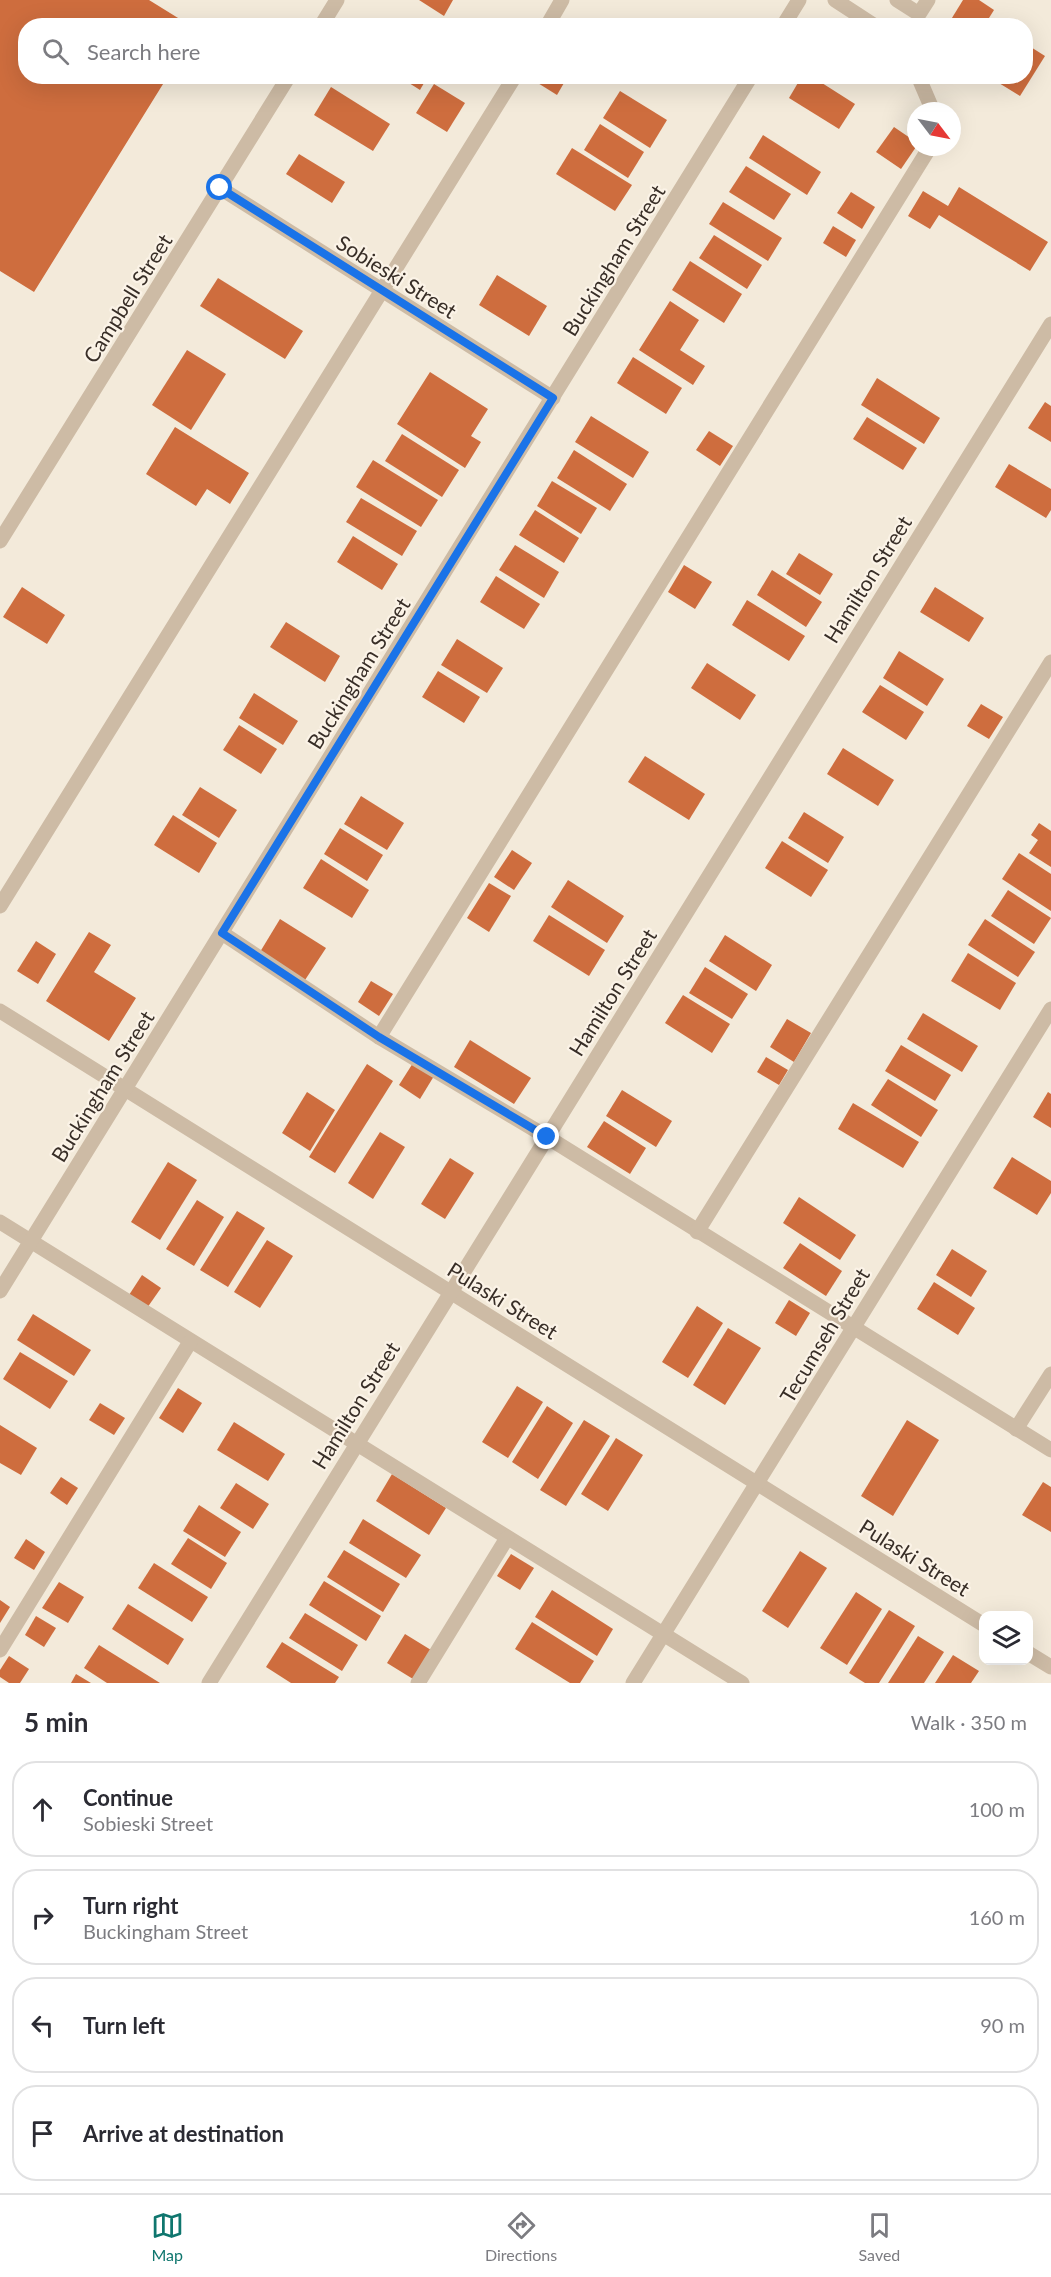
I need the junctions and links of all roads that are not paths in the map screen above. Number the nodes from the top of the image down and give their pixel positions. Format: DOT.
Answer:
graph roads {
  1 [pos="337,0"];
  2 [pos="562,0"];
  3 [pos="799,0"];
  4 [pos="836,0"];
  5 [pos="897,0"];
  6 [pos="928,0"];
  7 [pos="326,18"];
  8 [pos="552,18"];
  9 [pos="788,18"];
  10 [pos="863,18"];
  11 [pos="284,84"];
  12 [pos="510,84"];
  13 [pos="746,84"];
  14 [pos="921,84"];
  15 [pos="929,102"];
  16 [pos="924,156"];
  17 [pos="220,188"];
  18 [pos="383,292"];
  19 [pos="1051,324"];
  20 [pos="1045,349"];
  21 [pos="553,398"];
  22 [pos="0,541"];
  23 [pos="1051,662"];
  24 [pos="0,906"];
  25 [pos="222,933"];
  26 [pos="1051,1008"];
  27 [pos="0,1011"];
  28 [pos="379,1037"];
  29 [pos="126,1089"];
  30 [pos="547,1137"];
  31 [pos="0,1222"];
  32 [pos="697,1232"];
  33 [pos="31,1242"];
  34 [pos="0,1292"];
  35 [pos="450,1292"];
  36 [pos="852,1328"];
  37 [pos="190,1342"];
  38 [pos="1051,1374"];
  39 [pos="1016,1429"];
  40 [pos="355,1445"];
  41 [pos="1051,1450"];
  42 [pos="758,1484"];
  43 [pos="507,1538"];
  44 [pos="979,1622"];
  45 [pos="663,1634"];
  46 [pos="0,1650"];
  47 [pos="1033,1656"];
  48 [pos="1051,1667"];
  49 [pos="209,1683"];
  50 [pos="418,1683"];
  51 [pos="633,1683"];
  52 [pos="742,1683"];
  1 -- 7 [label="street"];
  2 -- 8 [label="street"];
  3 -- 9 [label="street"];
  4 -- 10 [label="street"];
  5 -- 6 [label="street"];
  11 -- 17 [label="street, Campbell Street"];
  12 -- 18 [label="street"];
  13 -- 21 [label="street, Buckingham Street"];
  14 -- 15 [label="street"];
  16 -- 28 [label="street"];
  17 -- 18 [label="street, Sobieski Street"];
  17 -- 22 [label="street, Campbell Street"];
  18 -- 21 [label="street, Sobieski Street"];
  18 -- 24 [label="street"];
  19 -- 20 [label="street, Hamilton Street"];
  20 -- 30 [label="street, Hamilton Street"];
  21 -- 25 [label="street, Buckingham Street"];
  23 -- 32 [label="street"];
  25 -- 28 [label="street"];
  25 -- 29 [label="street, Buckingham Street"];
  26 -- 36 [label="street, Tecumseh Street"];
  27 -- 29 [label="street, Pulaski Street"];
  28 -- 30 [label="street"];
  29 -- 33 [label="street, Buckingham Street"];
  29 -- 35 [label="street, Pulaski Street"];
  30 -- 32 [label="street"];
  30 -- 35 [label="street, Hamilton Street"];
  31 -- 33 [label="street"];
  32 -- 36 [label="street"];
  33 -- 34 [label="street, Buckingham Street"];
  33 -- 37 [label="street"];
  35 -- 40 [label="street, Hamilton Street"];
  35 -- 42 [label="street, Pulaski Street"];
  36 -- 39 [label="street"];
  36 -- 42 [label="street, Tecumseh Street"];
  37 -- 40 [label="street"];
  37 -- 46 [label="street"];
  38 -- 39 [label="street"];
  39 -- 41 [label="street"];
  40 -- 43 [label="street"];
  40 -- 49 [label="street, Hamilton Street"];
  42 -- 44 [label="street, Pulaski Street"];
  42 -- 45 [label="street, Tecumseh Street"];
  43 -- 45 [label="street"];
  43 -- 50 [label="street"];
  45 -- 51 [label="street, Tecumseh Street"];
  45 -- 52 [label="street"];
  47 -- 48 [label="street"];
}
